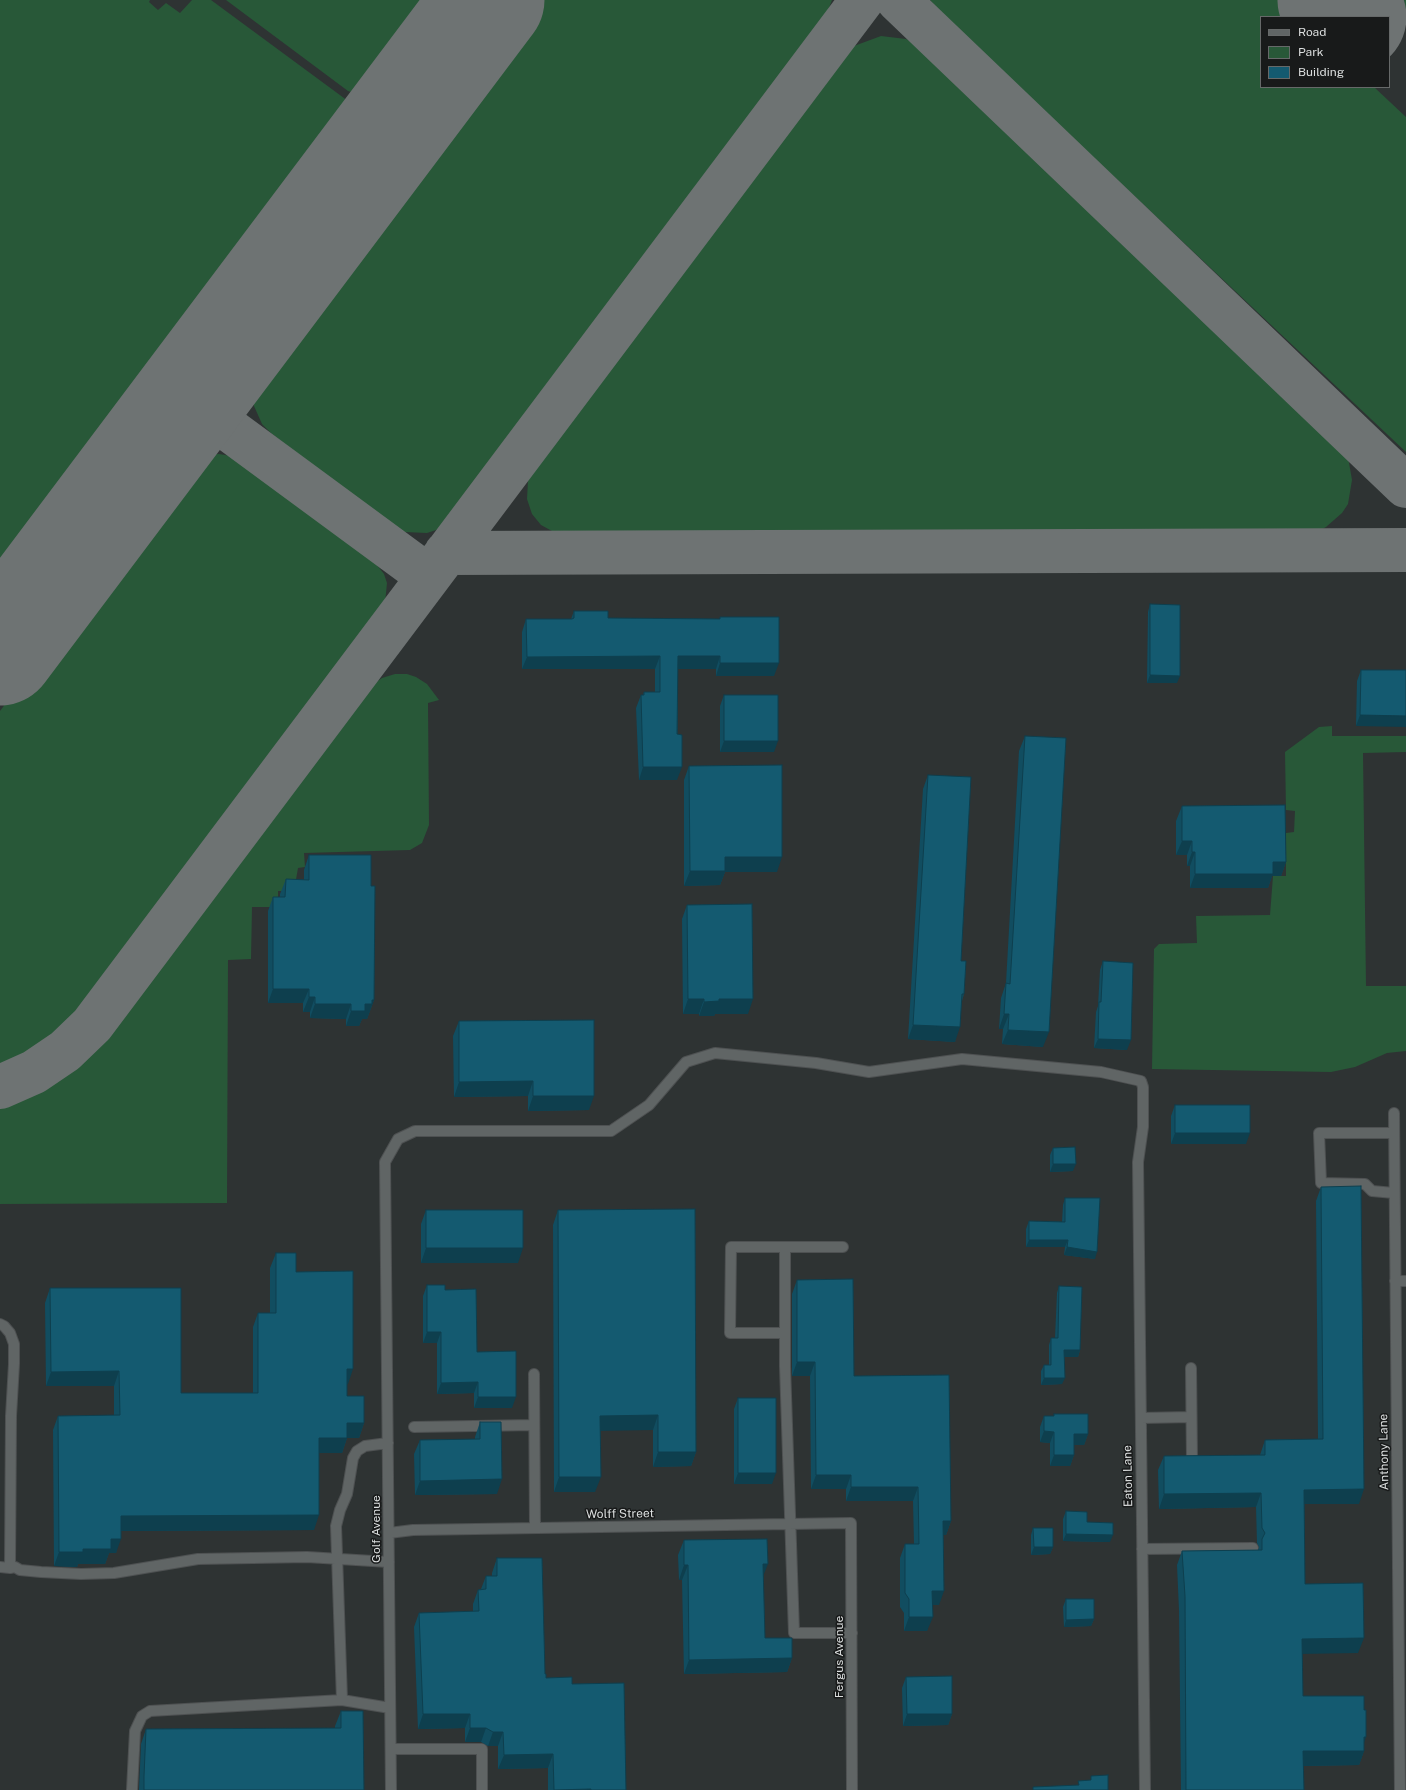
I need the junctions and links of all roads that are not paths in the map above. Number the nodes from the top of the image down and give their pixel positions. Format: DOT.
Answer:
graph roads {
  1 [pos="1394,1113"];
  2 [pos="1394,1133"];
  3 [pos="1394,1193"];
  4 [pos="785,1247"];
  5 [pos="843,1247"];
  6 [pos="386,1268"];
  7 [pos="1395,1281"];
  8 [pos="1406,1281"];
  9 [pos="0,1324"];
  10 [pos="785,1333"];
  11 [pos="1191,1368"];
  12 [pos="534,1374"];
  13 [pos="11,1411"];
  14 [pos="0,1412"];
  15 [pos="1191,1417"];
  16 [pos="1141,1418"];
  17 [pos="534,1424"];
  18 [pos="414,1427"];
  19 [pos="388,1443"];
  20 [pos="1192,1462"];
  21 [pos="851,1523"];
  22 [pos="792,1525"];
  23 [pos="535,1528"];
  24 [pos="389,1533"];
  25 [pos="1253,1548"];
  26 [pos="1142,1549"];
  27 [pos="336,1557"];
  28 [pos="389,1562"];
  29 [pos="5,1568"];
  30 [pos="1402,1620"];
  31 [pos="852,1633"];
  32 [pos="1402,1652"];
  33 [pos="1402,1691"];
  34 [pos="342,1700"];
  35 [pos="390,1708"];
  36 [pos="1403,1736"];
  37 [pos="391,1749"];
  38 [pos="132,1790"];
  39 [pos="391,1790"];
  40 [pos="482,1790"];
  41 [pos="852,1790"];
  42 [pos="1145,1790"];
  43 [pos="1400,1790"];
  1 -- 2 [label="street, Anthony Lane"];
  2 -- 3 [label="street, Anthony Lane"];
  2 -- 3 [label="street"];
  3 -- 7 [label="street, Anthony Lane"];
  4 -- 5 [label="street"];
  4 -- 10 [label="street"];
  4 -- 10 [label="street"];
  6 -- 16 [label="street, Eaton Lane"];
  6 -- 19 [label="street, Golf Avenue"];
  7 -- 8 [label="street"];
  7 -- 30 [label="street, Anthony Lane"];
  9 -- 13 [label="street"];
  10 -- 22 [label="street"];
  11 -- 15 [label="street"];
  12 -- 17 [label="street"];
  13 -- 14 [label="street"];
  13 -- 29 [label="street"];
  15 -- 16 [label="street"];
  15 -- 20 [label="street"];
  16 -- 26 [label="street, Eaton Lane"];
  17 -- 18 [label="street"];
  17 -- 23 [label="street"];
  19 -- 24 [label="street, Golf Avenue"];
  19 -- 27 [label="street"];
  21 -- 22 [label="street, Wolff Street"];
  21 -- 31 [label="street, Fergus Avenue"];
  22 -- 23 [label="street, Wolff Street"];
  22 -- 31 [label="street"];
  23 -- 24 [label="street, Wolff Street"];
  24 -- 28 [label="street, Golf Avenue"];
  25 -- 26 [label="street"];
  26 -- 42 [label="street, Eaton Lane"];
  27 -- 28 [label="street"];
  27 -- 29 [label="street"];
  27 -- 34 [label="street"];
  28 -- 35 [label="street, Golf Avenue"];
  30 -- 32 [label="street, Anthony Lane"];
  31 -- 41 [label="street, Fergus Avenue"];
  32 -- 33 [label="street, Anthony Lane"];
  33 -- 36 [label="street, Anthony Lane"];
  34 -- 35 [label="street"];
  34 -- 38 [label="street"];
  35 -- 37 [label="street, Golf Avenue"];
  36 -- 43 [label="street, Anthony Lane"];
  37 -- 39 [label="street, Golf Avenue"];
  37 -- 40 [label="street"];
}
